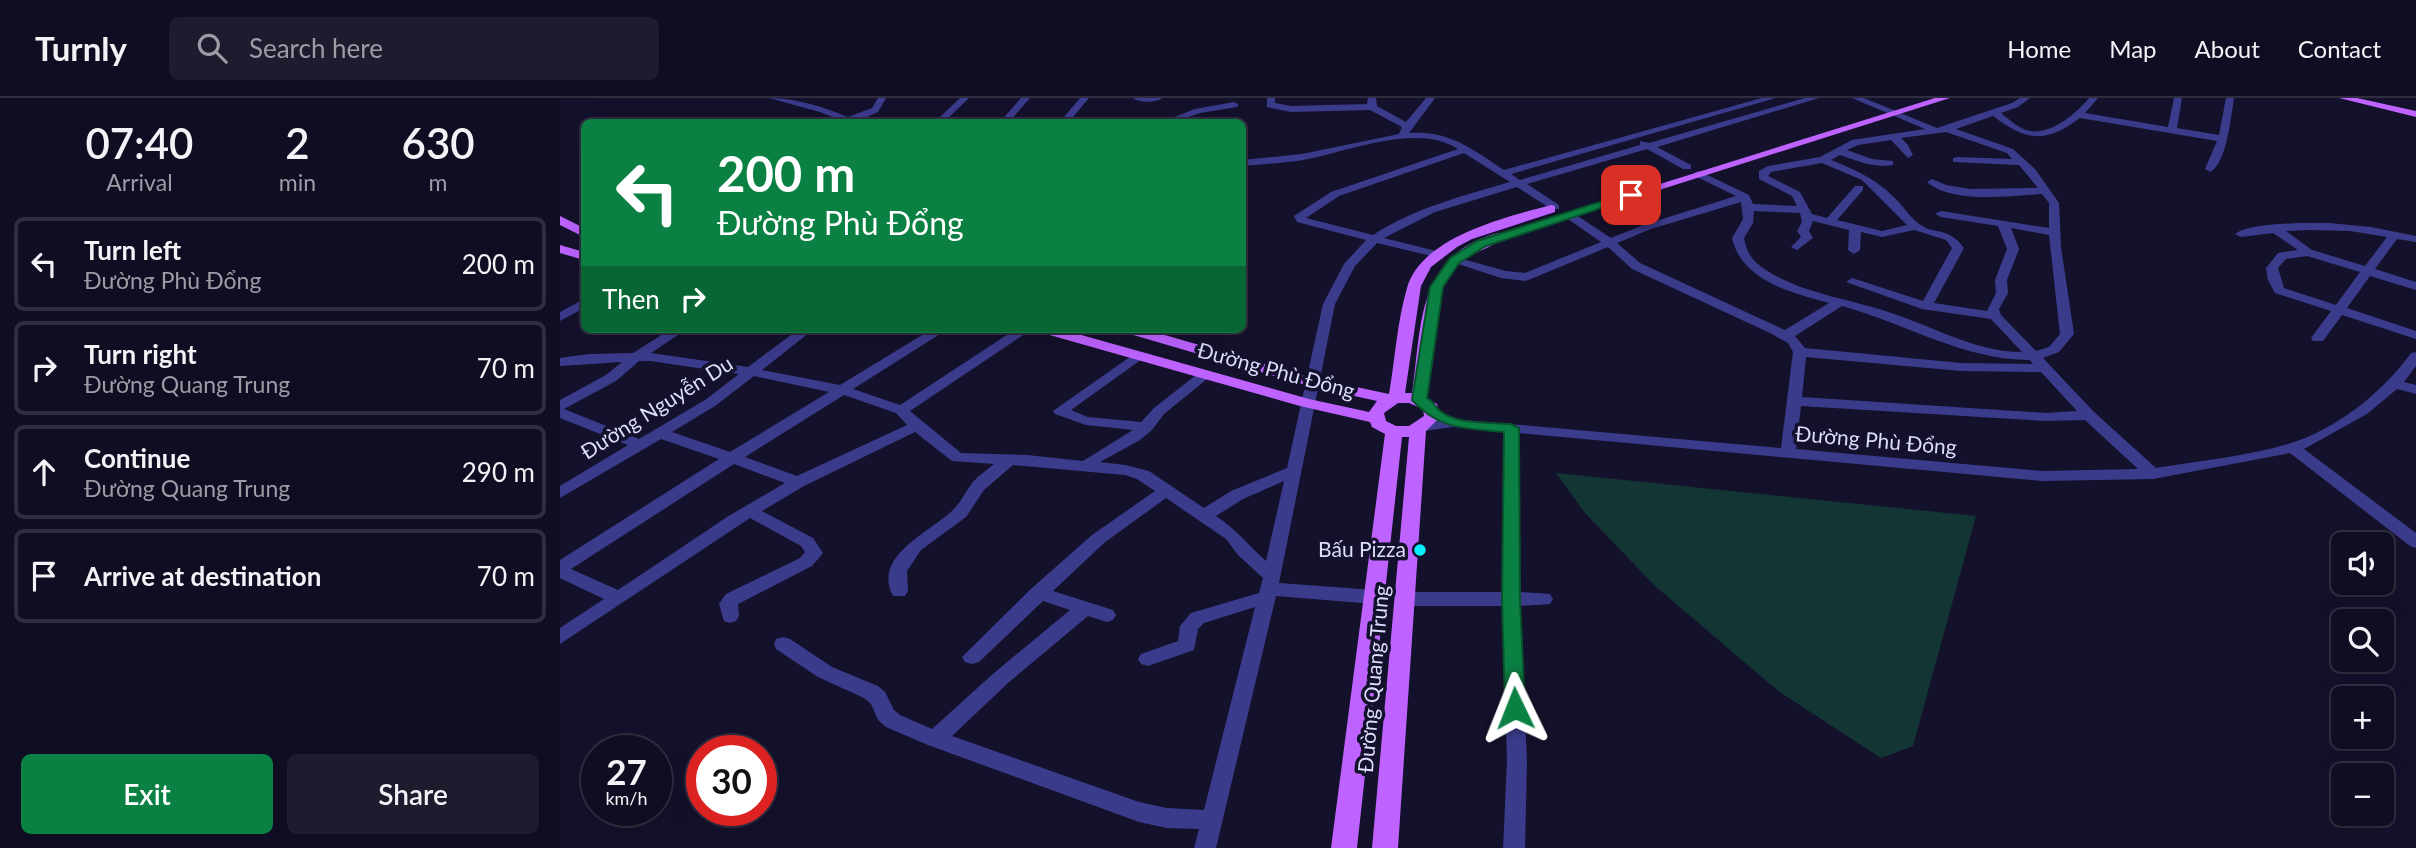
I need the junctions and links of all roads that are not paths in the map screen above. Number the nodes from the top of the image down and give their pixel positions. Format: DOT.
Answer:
graph roads {
  1 [pos="773,98"];
  2 [pos="824,98"];
  3 [pos="882,98"];
  4 [pos="965,98"];
  5 [pos="1026,98"];
  6 [pos="1085,98"];
  7 [pos="1137,98"];
  8 [pos="1158,98"];
  9 [pos="1271,98"];
  10 [pos="1431,98"];
  11 [pos="1856,98"];
  12 [pos="1915,98"];
  13 [pos="1945,98"];
  14 [pos="2026,98"];
  15 [pos="2094,98"];
  16 [pos="2178,98"];
  17 [pos="2230,98"];
  18 [pos="2344,98"];
  19 [pos="2359,98"];
  20 [pos="1763,99"];
  21 [pos="1803,99"];
  22 [pos="1373,103"];
  23 [pos="804,105"];
  24 [pos="1234,105"];
  25 [pos="1882,108"];
  26 [pos="2416,112"];
  27 [pos="1995,113"];
  28 [pos="1896,114"];
  29 [pos="2080,115"];
  30 [pos="845,119"];
  31 [pos="855,119"];
  32 [pos="942,119"];
  33 [pos="1007,119"];
  34 [pos="1067,119"];
  35 [pos="1175,119"];
  36 [pos="1407,126"];
  37 [pos="1661,129"];
  38 [pos="1942,130"];
  39 [pos="2172,130"];
  40 [pos="1677,136"];
  41 [pos="1402,137"];
  42 [pos="1632,137"];
  43 [pos="1893,137"];
  44 [pos="2223,139"];
  45 [pos="1646,145"];
  46 [pos="1466,149"];
  47 [pos="1839,151"];
  48 [pos="1908,155"];
  49 [pos="1823,160"];
  50 [pos="1957,160"];
  51 [pos="2022,162"];
  52 [pos="1246,163"];
  53 [pos="1889,163"];
  54 [pos="1687,167"];
  55 [pos="2210,169"];
  56 [pos="1503,173"];
  57 [pos="1699,174"];
  58 [pos="1932,182"];
  59 [pos="1518,183"];
  60 [pos="1859,188"];
  61 [pos="2045,191"];
  62 [pos="1747,202"];
  63 [pos="1562,211"];
  64 [pos="1807,213"];
  65 [pos="1941,214"];
  66 [pos="560,220"];
  67 [pos="1829,222"];
  68 [pos="2002,223"];
  69 [pos="1915,227"];
  70 [pos="2274,228"];
  71 [pos="581,229"];
  72 [pos="1855,229"];
  73 [pos="2054,232"];
  74 [pos="2241,234"];
  75 [pos="2395,234"];
  76 [pos="1371,239"];
  77 [pos="2416,239"];
  78 [pos="1609,242"];
  79 [pos="1797,247"];
  80 [pos="560,249"];
  81 [pos="1854,250"];
  82 [pos="2308,252"];
  83 [pos="581,255"];
  84 [pos="1436,255"];
  85 [pos="1455,261"];
  86 [pos="2368,271"];
  87 [pos="1852,282"];
  88 [pos="2416,286"];
  89 [pos="1840,302"];
  90 [pos="581,305"];
  91 [pos="1926,306"];
  92 [pos="2339,310"];
  93 [pos="1995,316"];
  94 [pos="560,317"];
  95 [pos="674,333"];
  96 [pos="802,333"];
  97 [pos="934,333"];
  98 [pos="1019,333"];
  99 [pos="1058,333"];
  100 [pos="1142,333"];
  101 [pos="2416,335"];
  102 [pos="1785,336"];
  103 [pos="2318,338"];
  104 [pos="1800,352"];
  105 [pos="2032,355"];
  106 [pos="1137,356"];
  107 [pos="2416,356"];
  108 [pos="636,357"];
  109 [pos="560,362"];
  110 [pos="2044,368"];
  111 [pos="753,372"];
  112 [pos="1205,375"];
  113 [pos="1311,382"];
  114 [pos="2397,384"];
  115 [pos="841,390"];
  116 [pos="2416,390"];
  117 [pos="1394,399"];
  118 [pos="1419,400"];
  119 [pos="1794,401"];
  120 [pos="1306,403"];
  121 [pos="560,406"];
  122 [pos="901,410"];
  123 [pos="560,413"];
  124 [pos="2089,415"];
  125 [pos="1376,418"];
  126 [pos="1425,423"];
  127 [pos="916,426"];
  128 [pos="1147,427"];
  129 [pos="1511,428"];
  130 [pos="1394,431"];
  131 [pos="661,434"];
  132 [pos="641,445"];
  133 [pos="2293,448"];
  134 [pos="1788,454"];
  135 [pos="732,458"];
  136 [pos="1010,459"];
  137 [pos="1087,466"];
  138 [pos="1293,471"];
  139 [pos="2154,474"];
  140 [pos="798,482"];
  141 [pos="1166,491"];
  142 [pos="560,493"];
  143 [pos="750,511"];
  144 [pos="1203,517"];
  145 [pos="2416,542"];
  146 [pos="560,570"];
  147 [pos="1269,587"];
  148 [pos="899,591"];
  149 [pos="1038,593"];
  150 [pos="1374,597"];
  151 [pos="619,598"];
  152 [pos="1405,599"];
  153 [pos="1511,599"];
  154 [pos="1544,599"];
  155 [pos="1086,607"];
  156 [pos="1107,615"];
  157 [pos="730,616"];
  158 [pos="560,637"];
  159 [pos="783,644"];
  160 [pos="972,657"];
  161 [pos="1148,659"];
  162 [pos="935,739"];
  163 [pos="1212,820"];
  164 [pos="1205,848"];
  165 [pos="1344,848"];
  166 [pos="1385,848"];
  167 [pos="1514,848"];
  1 -- 23 [label="street"];
  2 -- 23 [label="street"];
  3 -- 31 [label="street"];
  4 -- 32 [label="street"];
  5 -- 33 [label="street"];
  6 -- 34 [label="street"];
  7 -- 8 [label="street"];
  9 -- 22 [label="street"];
  10 -- 36 [label="street"];
  11 -- 25 [label="street"];
  12 -- 25 [label="main road"];
  13 -- 28 [label="main road"];
  14 -- 27 [label="street"];
  15 -- 29 [label="street"];
  16 -- 39 [label="street"];
  17 -- 44 [label="street"];
  18 -- 26 [label="main road"];
  19 -- 26 [label="main road"];
  20 -- 37 [label="street"];
  21 -- 40 [label="street"];
  22 -- 36 [label="street"];
  23 -- 30 [label="street"];
  24 -- 35 [label="street"];
  25 -- 28 [label="street"];
  25 -- 54 [label="main road"];
  27 -- 29 [label="street"];
  27 -- 38 [label="street"];
  28 -- 38 [label="street"];
  28 -- 57 [label="main road"];
  29 -- 39 [label="street"];
  36 -- 41 [label="street"];
  37 -- 40 [label="street"];
  37 -- 42 [label="street"];
  38 -- 43 [label="street"];
  38 -- 51 [label="street"];
  39 -- 44 [label="street"];
  40 -- 45 [label="street"];
  41 -- 46 [label="street"];
  41 -- 52 [label="street"];
  42 -- 45 [label="street"];
  42 -- 56 [label="street"];
  43 -- 47 [label="street"];
  43 -- 48 [label="street"];
  44 -- 55 [label="street"];
  45 -- 54 [label="street"];
  45 -- 59 [label="street"];
  46 -- 56 [label="street"];
  46 -- 76 [label="street"];
  47 -- 49 [label="street"];
  47 -- 53 [label="street"];
  49 -- 64 [label="street"];
  49 -- 69 [label="street"];
  50 -- 51 [label="street"];
  51 -- 61 [label="street"];
  54 -- 63 [label="main road"];
  56 -- 59 [label="street"];
  57 -- 62 [label="street"];
  57 -- 63 [label="main road"];
  58 -- 61 [label="street"];
  59 -- 63 [label="street"];
  59 -- 76 [label="street"];
  60 -- 67 [label="street"];
  61 -- 73 [label="street"];
  62 -- 64 [label="street"];
  62 -- 78 [label="street"];
  62 -- 89 [label="street"];
  63 -- 78 [label="street"];
  63 -- 84 [label="main road"];
  63 -- 85 [label="main road"];
  64 -- 67 [label="street"];
  64 -- 79 [label="street"];
  65 -- 68 [label="street"];
  66 -- 71 [label="main road"];
  67 -- 72 [label="street"];
  68 -- 73 [label="street"];
  68 -- 93 [label="street"];
  69 -- 72 [label="street"];
  69 -- 91 [label="street"];
  70 -- 74 [label="street"];
  70 -- 75 [label="street"];
  70 -- 82 [label="street"];
  72 -- 81 [label="street"];
  73 -- 105 [label="street"];
  75 -- 77 [label="street"];
  75 -- 86 [label="street"];
  76 -- 84 [label="street"];
  76 -- 113 [label="street"];
  78 -- 85 [label="street"];
  78 -- 102 [label="street"];
  80 -- 83 [label="main road"];
  82 -- 86 [label="street"];
  82 -- 92 [label="street"];
  84 -- 117 [label="main road"];
  85 -- 118 [label="main road"];
  86 -- 88 [label="street"];
  86 -- 92 [label="street"];
  87 -- 91 [label="street"];
  89 -- 102 [label="street"];
  89 -- 105 [label="street"];
  90 -- 94 [label="street"];
  91 -- 93 [label="street"];
  92 -- 101 [label="street"];
  92 -- 103 [label="street"];
  93 -- 105 [label="street"];
  95 -- 108 [label="street"];
  96 -- 111 [label="street, Đường Nguyễn Du"];
  97 -- 115 [label="street"];
  98 -- 122 [label="street"];
  99 -- 106 [label="main road, Đường Phù Đổng"];
  100 -- 113 [label="main road, Đường Phù Đổng"];
  102 -- 104 [label="street"];
  104 -- 110 [label="street"];
  104 -- 119 [label="street"];
  105 -- 110 [label="street"];
  106 -- 112 [label="main road, Đường Phù Đổng"];
  106 -- 128 [label="street"];
  107 -- 114 [label="street, Đường Phù Đổng"];
  108 -- 109 [label="street"];
  108 -- 111 [label="street"];
  108 -- 121 [label="street"];
  110 -- 124 [label="street"];
  111 -- 115 [label="street"];
  111 -- 131 [label="street, Đường Nguyễn Du"];
  112 -- 120 [label="main road, Đường Phù Đổng"];
  112 -- 128 [label="street"];
  113 -- 117 [label="main road, Đường Phù Đổng"];
  113 -- 120 [label="street"];
  114 -- 116 [label="street"];
  114 -- 133 [label="street, Đường Phù Đổng"];
  115 -- 122 [label="street"];
  115 -- 135 [label="street"];
  117 -- 118 [label="main road, Đường Phù Đổng"];
  117 -- 125 [label="main road"];
  118 -- 126 [label="main road"];
  119 -- 124 [label="street"];
  119 -- 134 [label="street"];
  120 -- 125 [label="main road, Đường Phù Đổng"];
  120 -- 138 [label="street"];
  122 -- 127 [label="street"];
  123 -- 132 [label="street"];
  124 -- 139 [label="street"];
  125 -- 130 [label="main road"];
  126 -- 129 [label="street, Đường Phù Đổng"];
  126 -- 130 [label="main road"];
  126 -- 152 [label="main road, Đường Quang Trung"];
  127 -- 136 [label="street"];
  127 -- 140 [label="street"];
  128 -- 137 [label="street"];
  129 -- 134 [label="street, Đường Phù Đổng"];
  129 -- 153 [label="street"];
  130 -- 150 [label="main road, Đường Quang Trung"];
  131 -- 132 [label="street, Đường Nguyễn Du"];
  131 -- 135 [label="street"];
  132 -- 142 [label="street, Đường Nguyễn Du"];
  133 -- 139 [label="street, Đường Phù Đổng"];
  133 -- 145 [label="street"];
  134 -- 139 [label="street, Đường Phù Đổng"];
  135 -- 140 [label="street"];
  135 -- 146 [label="street"];
  136 -- 137 [label="street"];
  136 -- 148 [label="street"];
  137 -- 141 [label="street"];
  138 -- 144 [label="street"];
  138 -- 147 [label="street"];
  140 -- 143 [label="street"];
  141 -- 144 [label="street"];
  141 -- 149 [label="street"];
  143 -- 151 [label="street"];
  143 -- 157 [label="street"];
  144 -- 147 [label="street"];
  146 -- 151 [label="street"];
  147 -- 150 [label="street"];
  147 -- 161 [label="street"];
  147 -- 163 [label="street"];
  149 -- 155 [label="street"];
  149 -- 160 [label="street"];
  150 -- 165 [label="main road, Đường Quang Trung"];
  151 -- 158 [label="street"];
  152 -- 153 [label="street"];
  152 -- 166 [label="main road, Đường Quang Trung"];
  153 -- 154 [label="street"];
  153 -- 167 [label="street"];
  155 -- 156 [label="street"];
  155 -- 162 [label="street"];
  159 -- 162 [label="street"];
  162 -- 163 [label="street"];
  163 -- 164 [label="street"];
}
